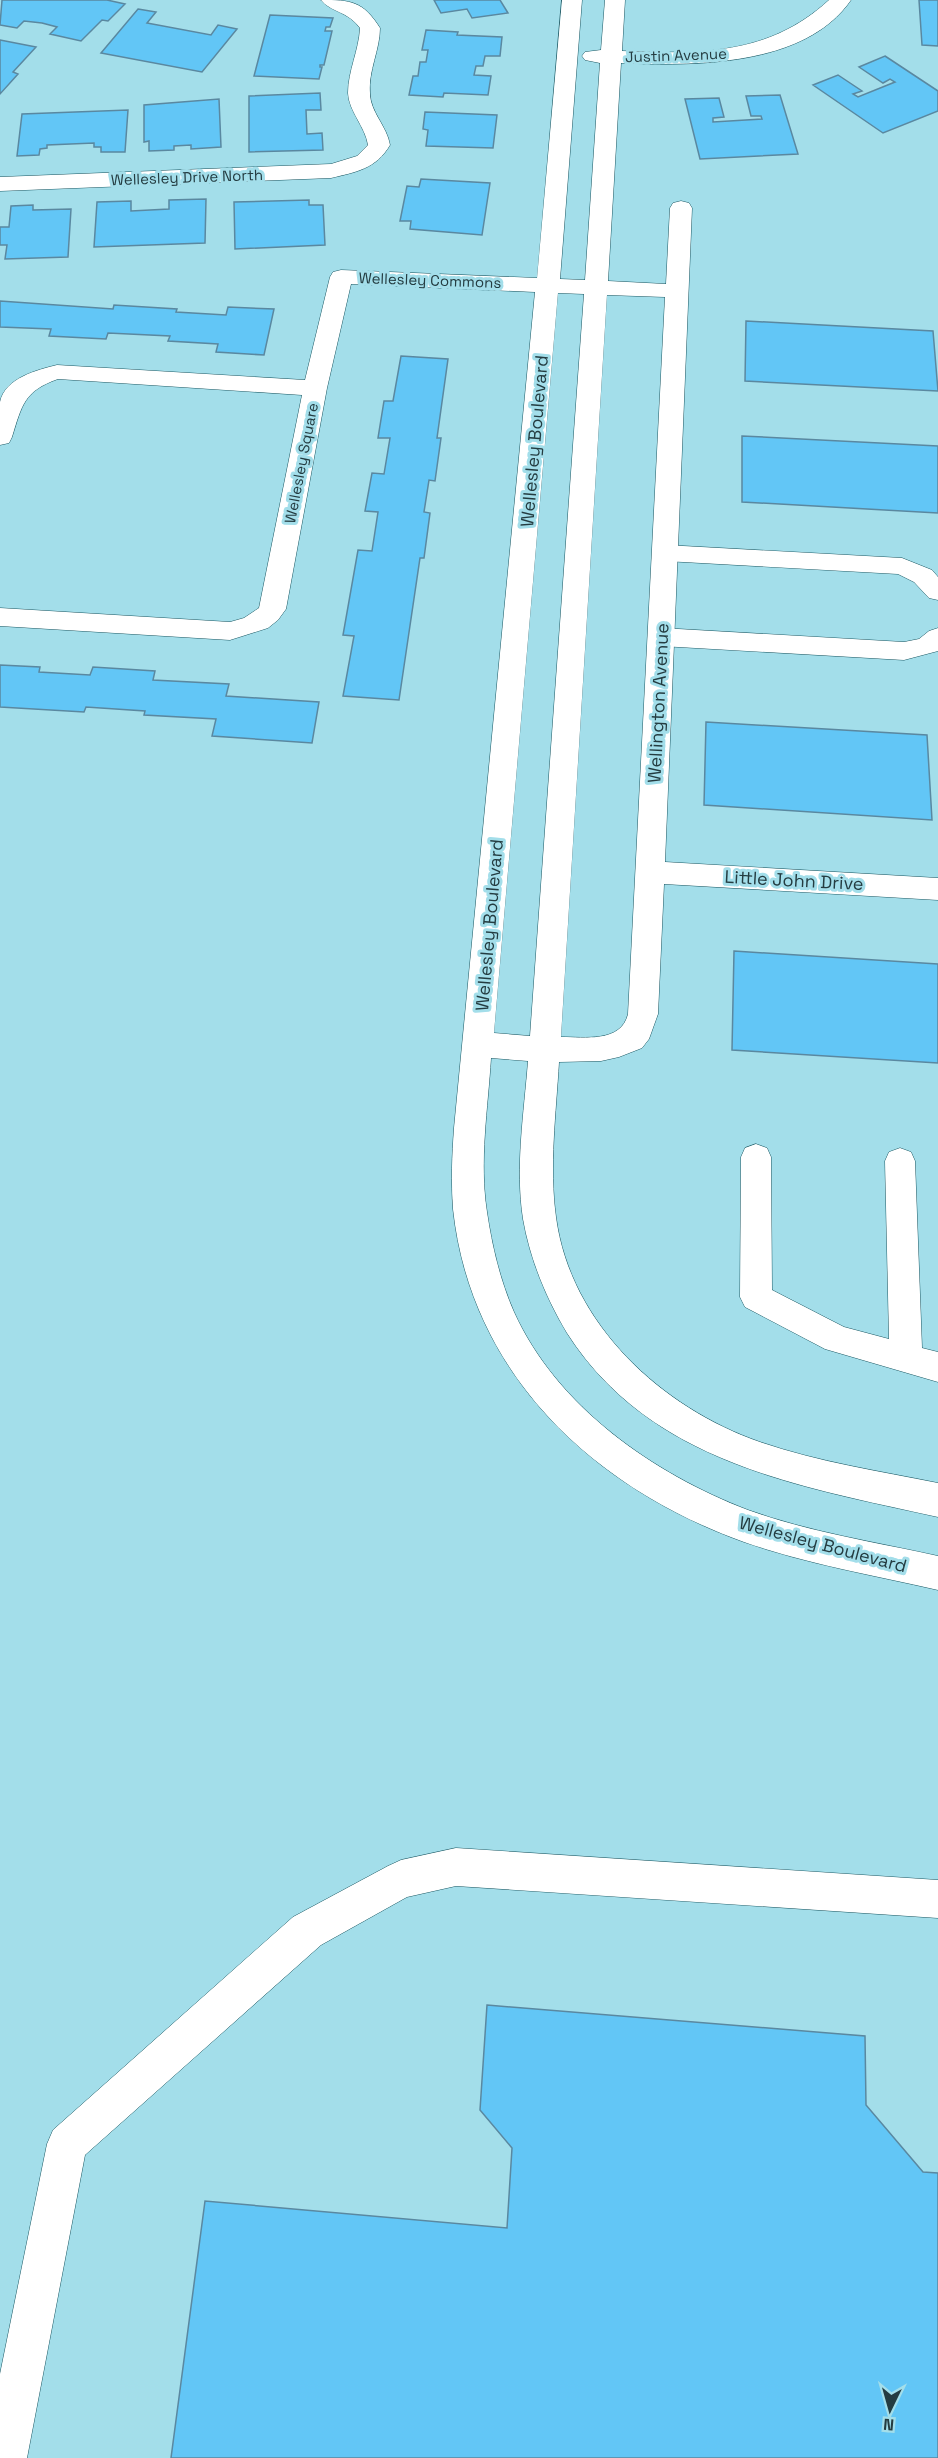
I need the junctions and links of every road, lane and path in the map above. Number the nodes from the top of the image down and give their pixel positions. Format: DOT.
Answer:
graph roads {
  1 [pos="331,0"];
  2 [pos="572,0"];
  3 [pos="615,0"];
  4 [pos="841,0"];
  5 [pos="570,55"];
  6 [pos="612,57"];
  7 [pos="0,184"];
  8 [pos="681,208"];
  9 [pos="548,285"];
  10 [pos="597,287"];
  11 [pos="676,291"];
  12 [pos="315,388"];
  13 [pos="0,437"];
  14 [pos="665,553"];
  15 [pos="938,592"];
  16 [pos="0,617"];
  17 [pos="661,637"];
  18 [pos="938,637"];
  19 [pos="650,872"];
  20 [pos="938,888"];
  21 [pos="477,1044"];
  22 [pos="544,1048"];
  23 [pos="756,1157"];
  24 [pos="900,1161"];
  25 [pos="906,1358"];
  26 [pos="938,1366"];
  27 [pos="938,1500"];
  28 [pos="938,1573"];
  29 [pos="938,1899"];
  30 [pos="5,2458"];
  1 -- 7 [label="street, Wellesley Drive North"];
  2 -- 5 [label="street, Wellesley Boulevard"];
  3 -- 6 [label="street"];
  4 -- 6 [label="street, Justin Avenue"];
  5 -- 6 [label="street, Justin Avenue"];
  5 -- 9 [label="street, Wellesley Boulevard"];
  6 -- 10 [label="street"];
  8 -- 11 [label="street, Wellington Avenue"];
  9 -- 10 [label="street, Wellesley Commons"];
  9 -- 12 [label="street, Wellesley Commons"];
  9 -- 21 [label="street, Wellesley Boulevard"];
  10 -- 11 [label="street, Wellesley Commons"];
  10 -- 22 [label="street"];
  11 -- 14 [label="street, Wellington Avenue"];
  12 -- 13 [label="street, Wellesley Square"];
  12 -- 16 [label="street, Wellesley Square"];
  14 -- 15 [label="lane"];
  14 -- 17 [label="street, Wellington Avenue"];
  17 -- 18 [label="lane"];
  17 -- 19 [label="street, Wellington Avenue"];
  19 -- 20 [label="street, Little John Drive"];
  19 -- 22 [label="street, Wellington Avenue"];
  21 -- 22 [label="street, Wellington Avenue"];
  21 -- 28 [label="street, Wellesley Boulevard"];
  22 -- 27 [label="street"];
  23 -- 25 [label="lane"];
  24 -- 25 [label="lane"];
  25 -- 26 [label="lane"];
  29 -- 30 [label="lane"];
}
